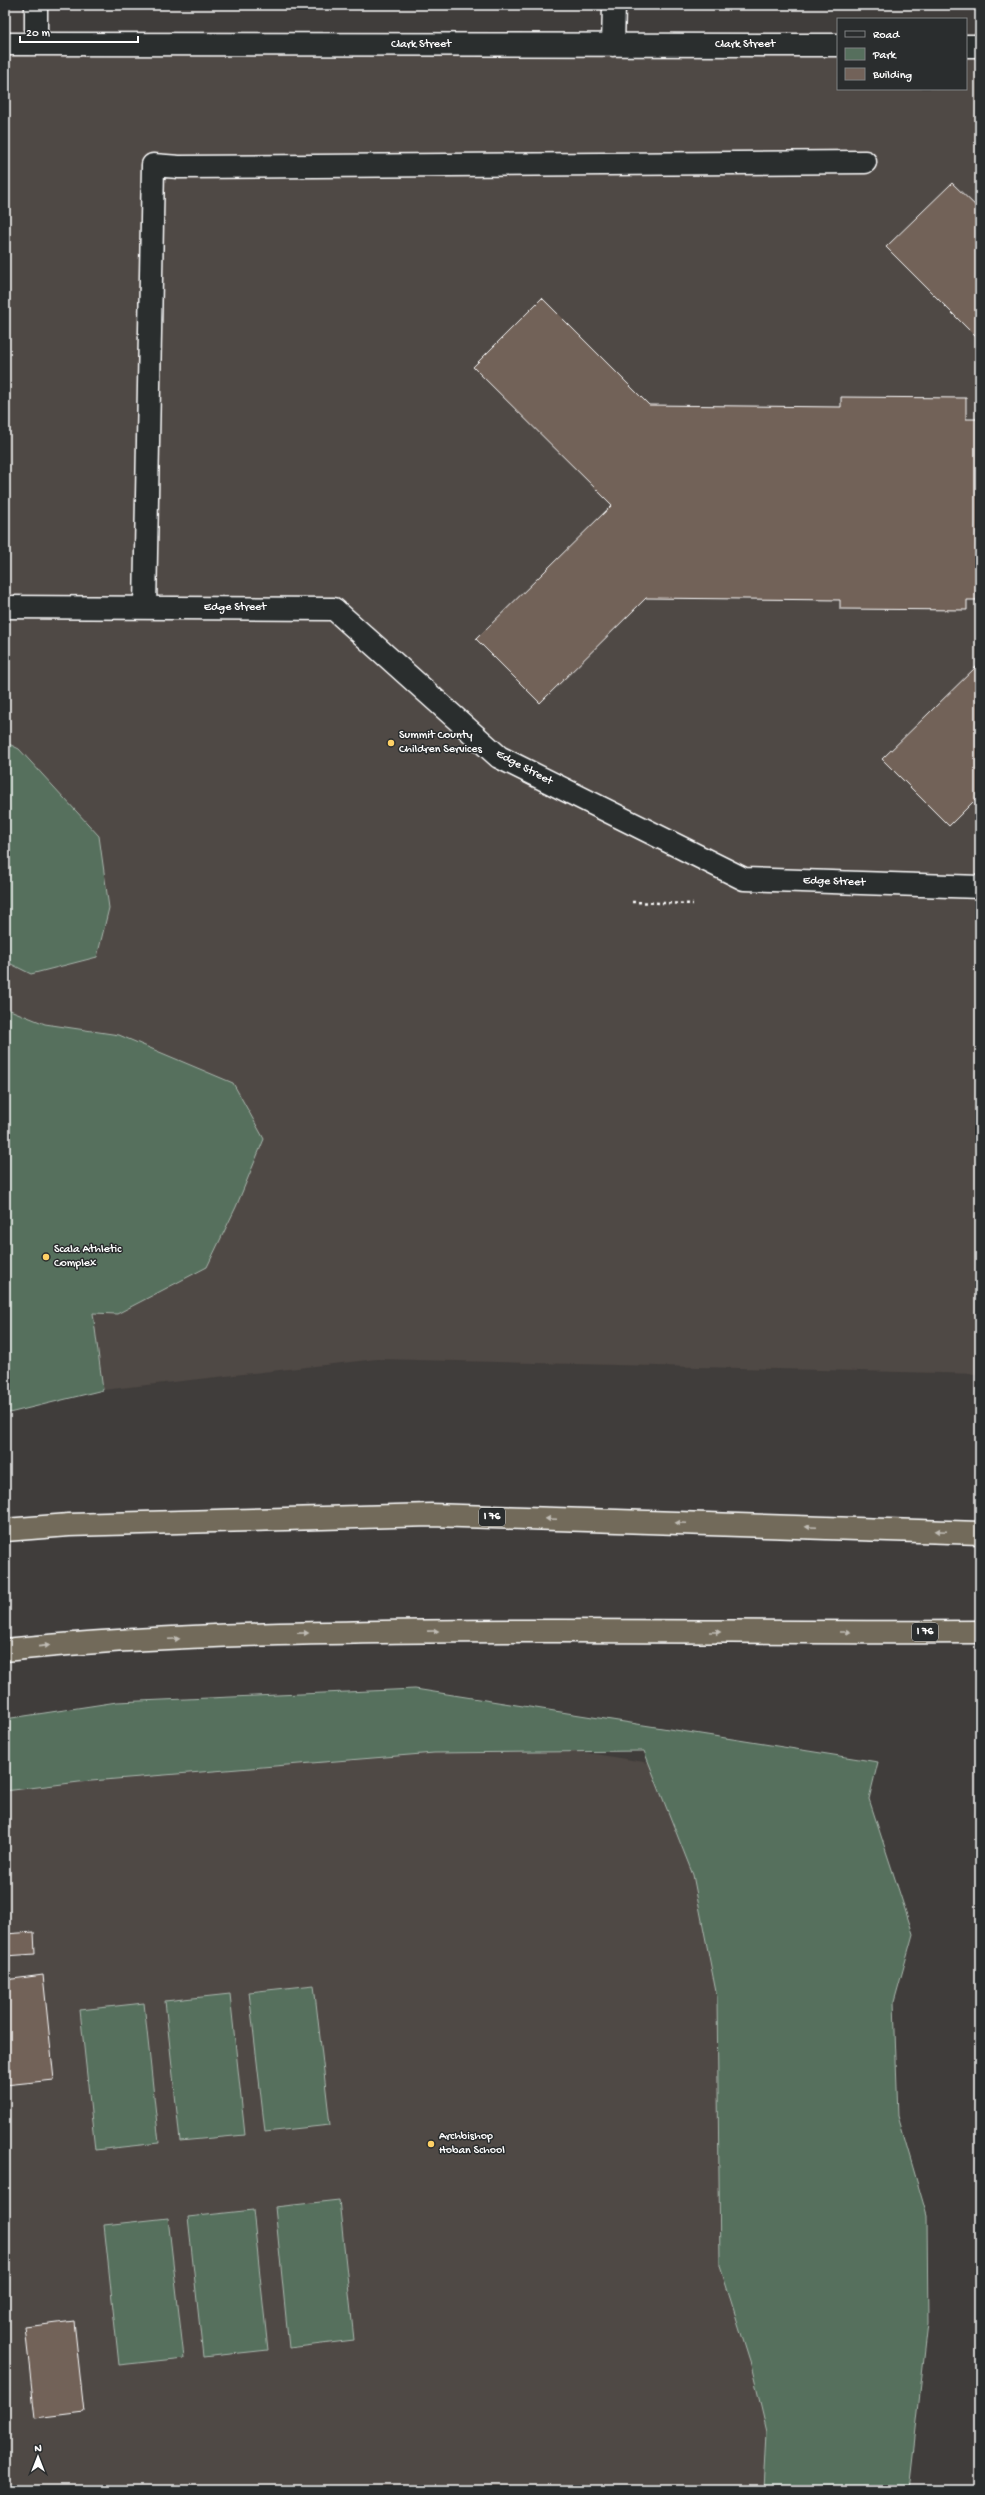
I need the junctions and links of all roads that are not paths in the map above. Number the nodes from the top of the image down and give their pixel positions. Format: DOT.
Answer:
graph roads {
  1 [pos="36,5"];
  2 [pos="614,5"];
  3 [pos="5,44"];
  4 [pos="36,44"];
  5 [pos="613,45"];
  6 [pos="837,45"];
  7 [pos="967,46"];
  8 [pos="980,46"];
  9 [pos="865,162"];
  10 [pos="5,607"];
  11 [pos="145,608"];
  12 [pos="980,887"];
  13 [pos="5,1530"];
  14 [pos="980,1533"];
  15 [pos="870,1632"];
  16 [pos="980,1632"];
  17 [pos="980,1642"];
  18 [pos="5,1650"];
  1 -- 4 [label="street"];
  2 -- 5 [label="street"];
  3 -- 4 [label="street, Clark Street"];
  4 -- 5 [label="street, Clark Street"];
  5 -- 6 [label="street, Clark Street"];
  7 -- 8 [label="street"];
  9 -- 11 [label="street"];
  10 -- 11 [label="street, Edge Street"];
  11 -- 12 [label="street, Edge Street"];
  14 -- 13 [label="highway, I 76, one-way"];
  15 -- 16 [label="highway, I 76"];
  15 -- 17 [label="highway"];
  18 -- 15 [label="highway, I 76, one-way"];
}
